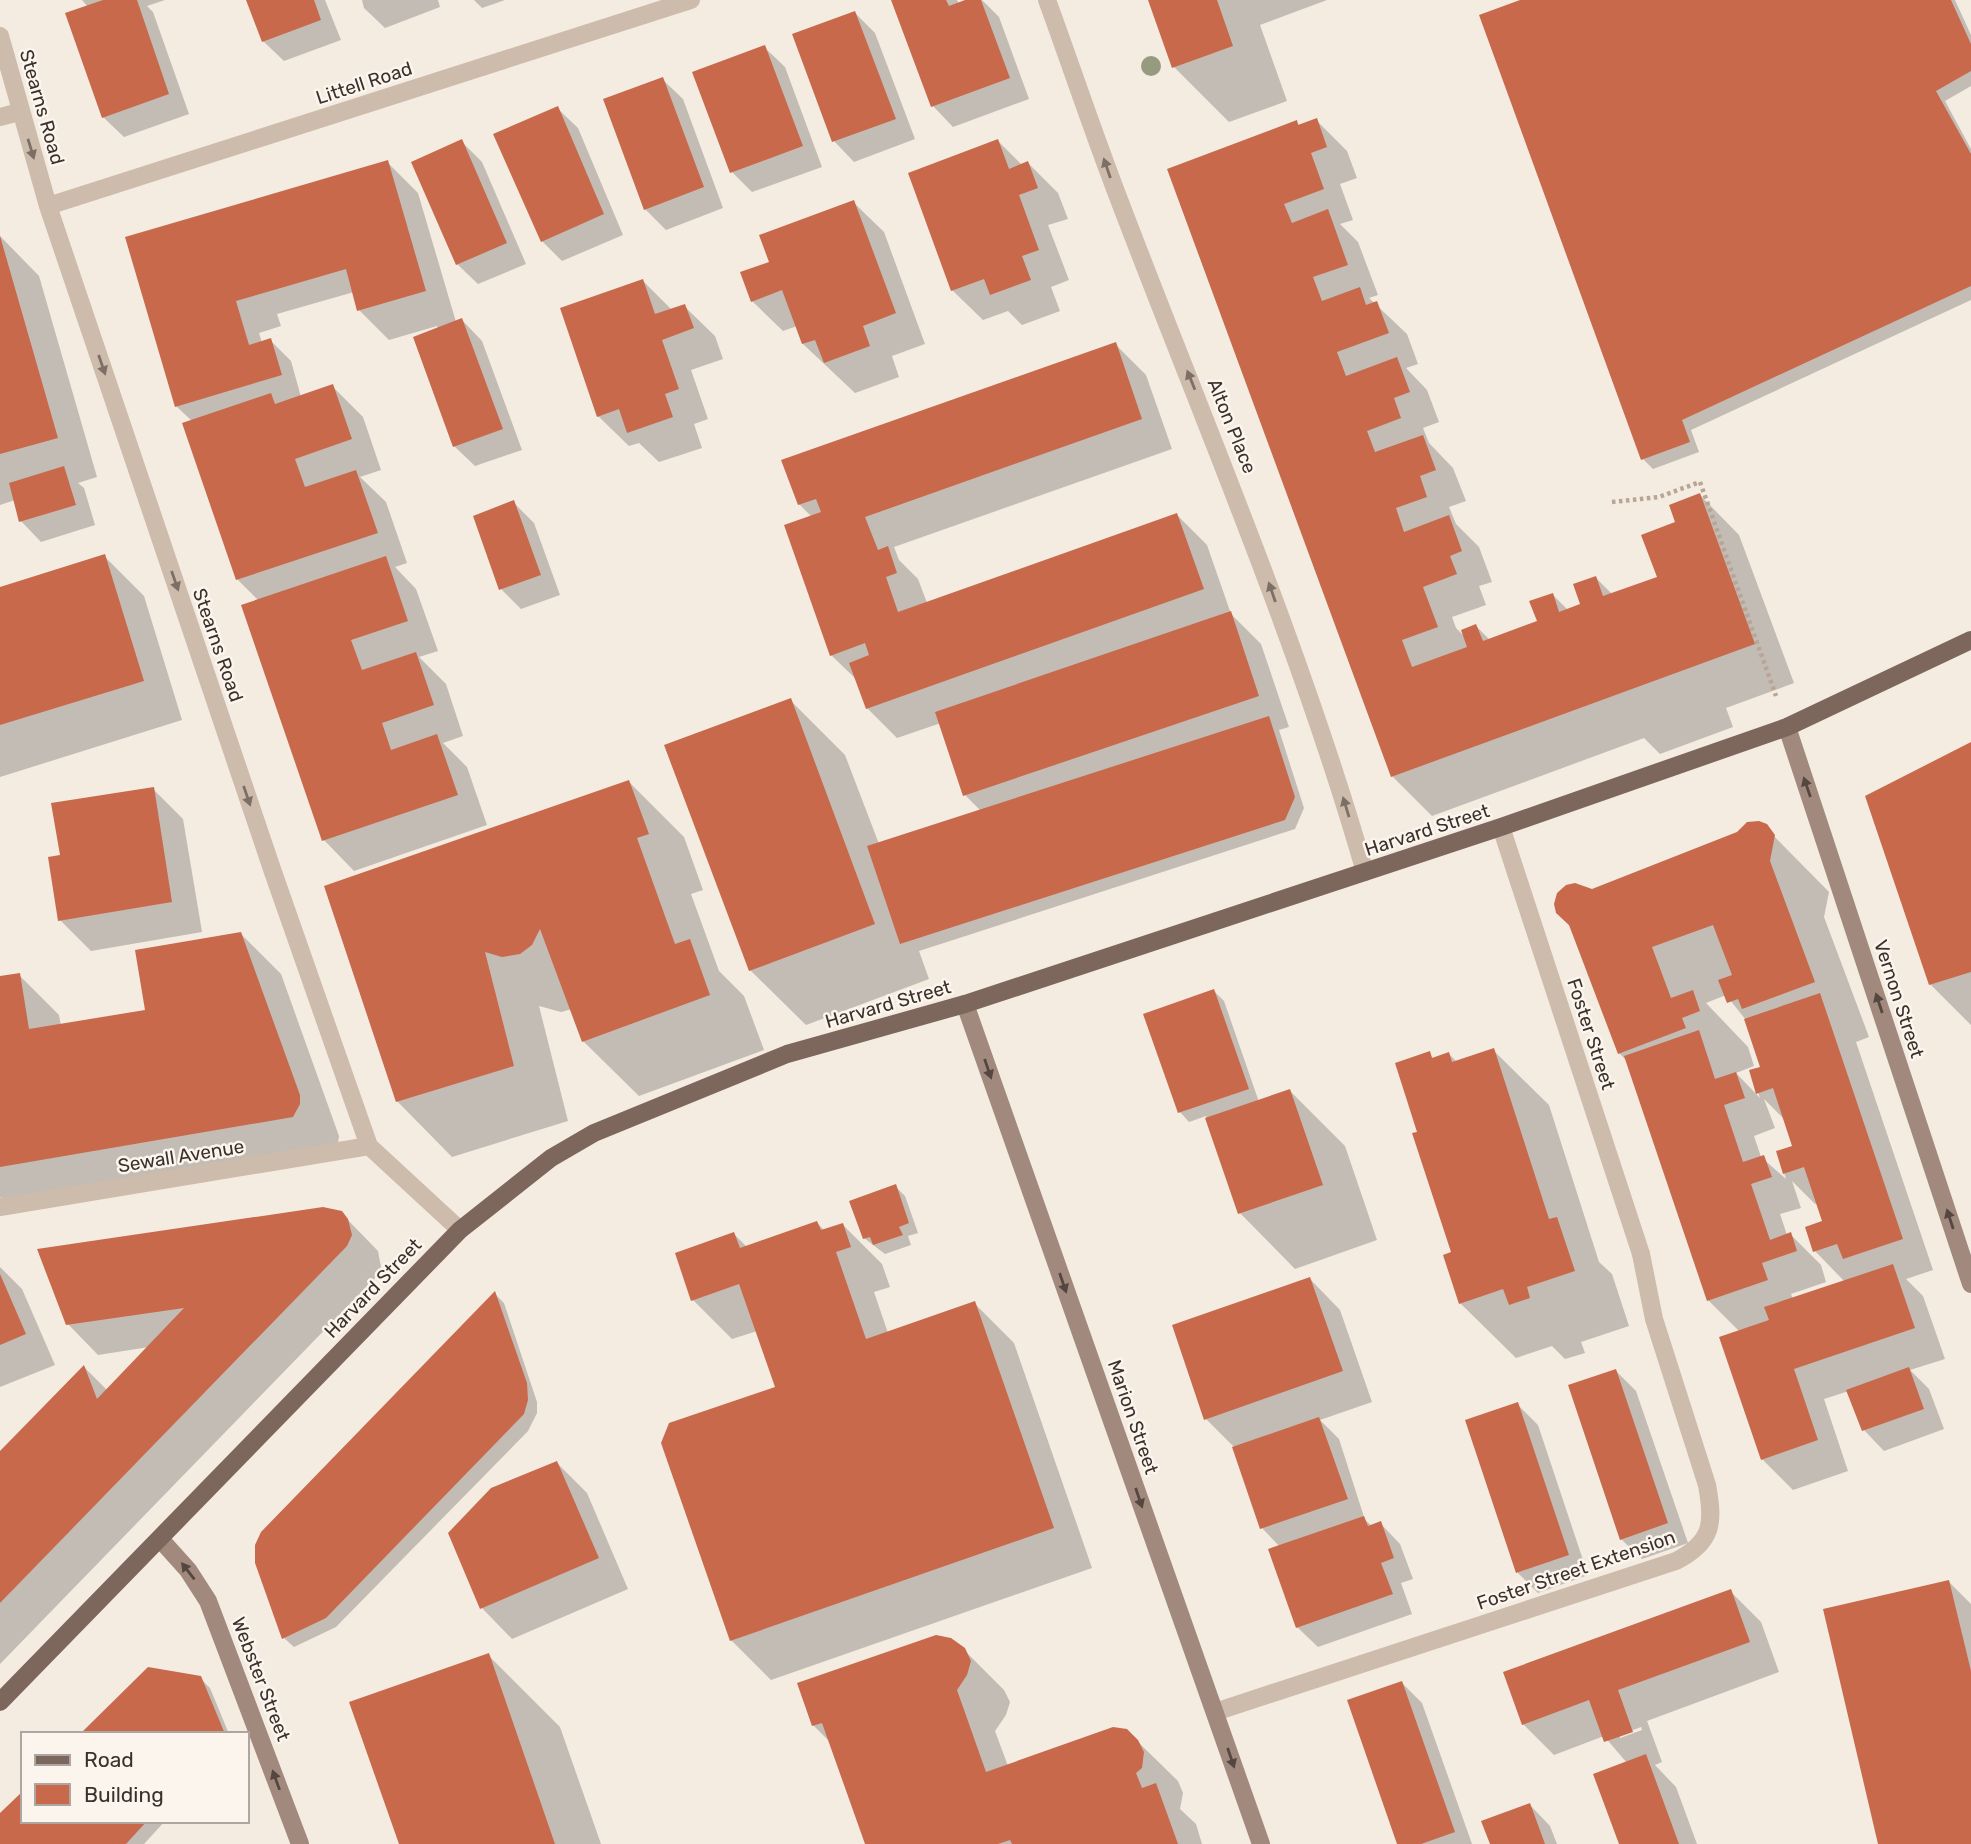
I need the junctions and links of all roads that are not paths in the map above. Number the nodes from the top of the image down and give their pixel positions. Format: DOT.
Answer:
graph roads {
  1 [pos="691,0"];
  2 [pos="1046,0"];
  3 [pos="0,36"];
  4 [pos="19,112"];
  5 [pos="0,117"];
  6 [pos="48,206"];
  7 [pos="1971,640"];
  8 [pos="1787,727"];
  9 [pos="1501,828"];
  10 [pos="1365,873"];
  11 [pos="965,1004"];
  12 [pos="369,1146"];
  13 [pos="0,1207"];
  14 [pos="460,1230"];
  15 [pos="1642,1254"];
  16 [pos="1971,1284"];
  17 [pos="162,1540"];
  18 [pos="0,1702"];
  19 [pos="1215,1712"];
  20 [pos="300,1844"];
  21 [pos="1261,1844"];
  1 -- 6 [label="street, Littell Road"];
  10 -- 2 [label="street, Alton Place, one-way"];
  3 -- 4 [label="street, Stearns Road"];
  4 -- 5 [label="street"];
  4 -- 6 [label="street, Stearns Road, one-way"];
  6 -- 12 [label="street, Stearns Road, one-way"];
  7 -- 8 [label="main road, Harvard Street"];
  8 -- 9 [label="main road, Harvard Street"];
  16 -- 8 [label="street, Vernon Street, one-way"];
  9 -- 10 [label="main road, Harvard Street"];
  9 -- 15 [label="street, Foster Street"];
  10 -- 11 [label="main road, Harvard Street"];
  11 -- 14 [label="main road, Harvard Street"];
  11 -- 19 [label="street, Marion Street, one-way"];
  12 -- 13 [label="street, Sewall Avenue"];
  12 -- 14 [label="street, Stearns Road"];
  14 -- 17 [label="main road, Harvard Street"];
  15 -- 19 [label="street, Foster Street Extension"];
  17 -- 18 [label="main road, Harvard Street"];
  20 -- 17 [label="street, Webster Street, one-way"];
  19 -- 21 [label="street, Marion Street, one-way"];
}
